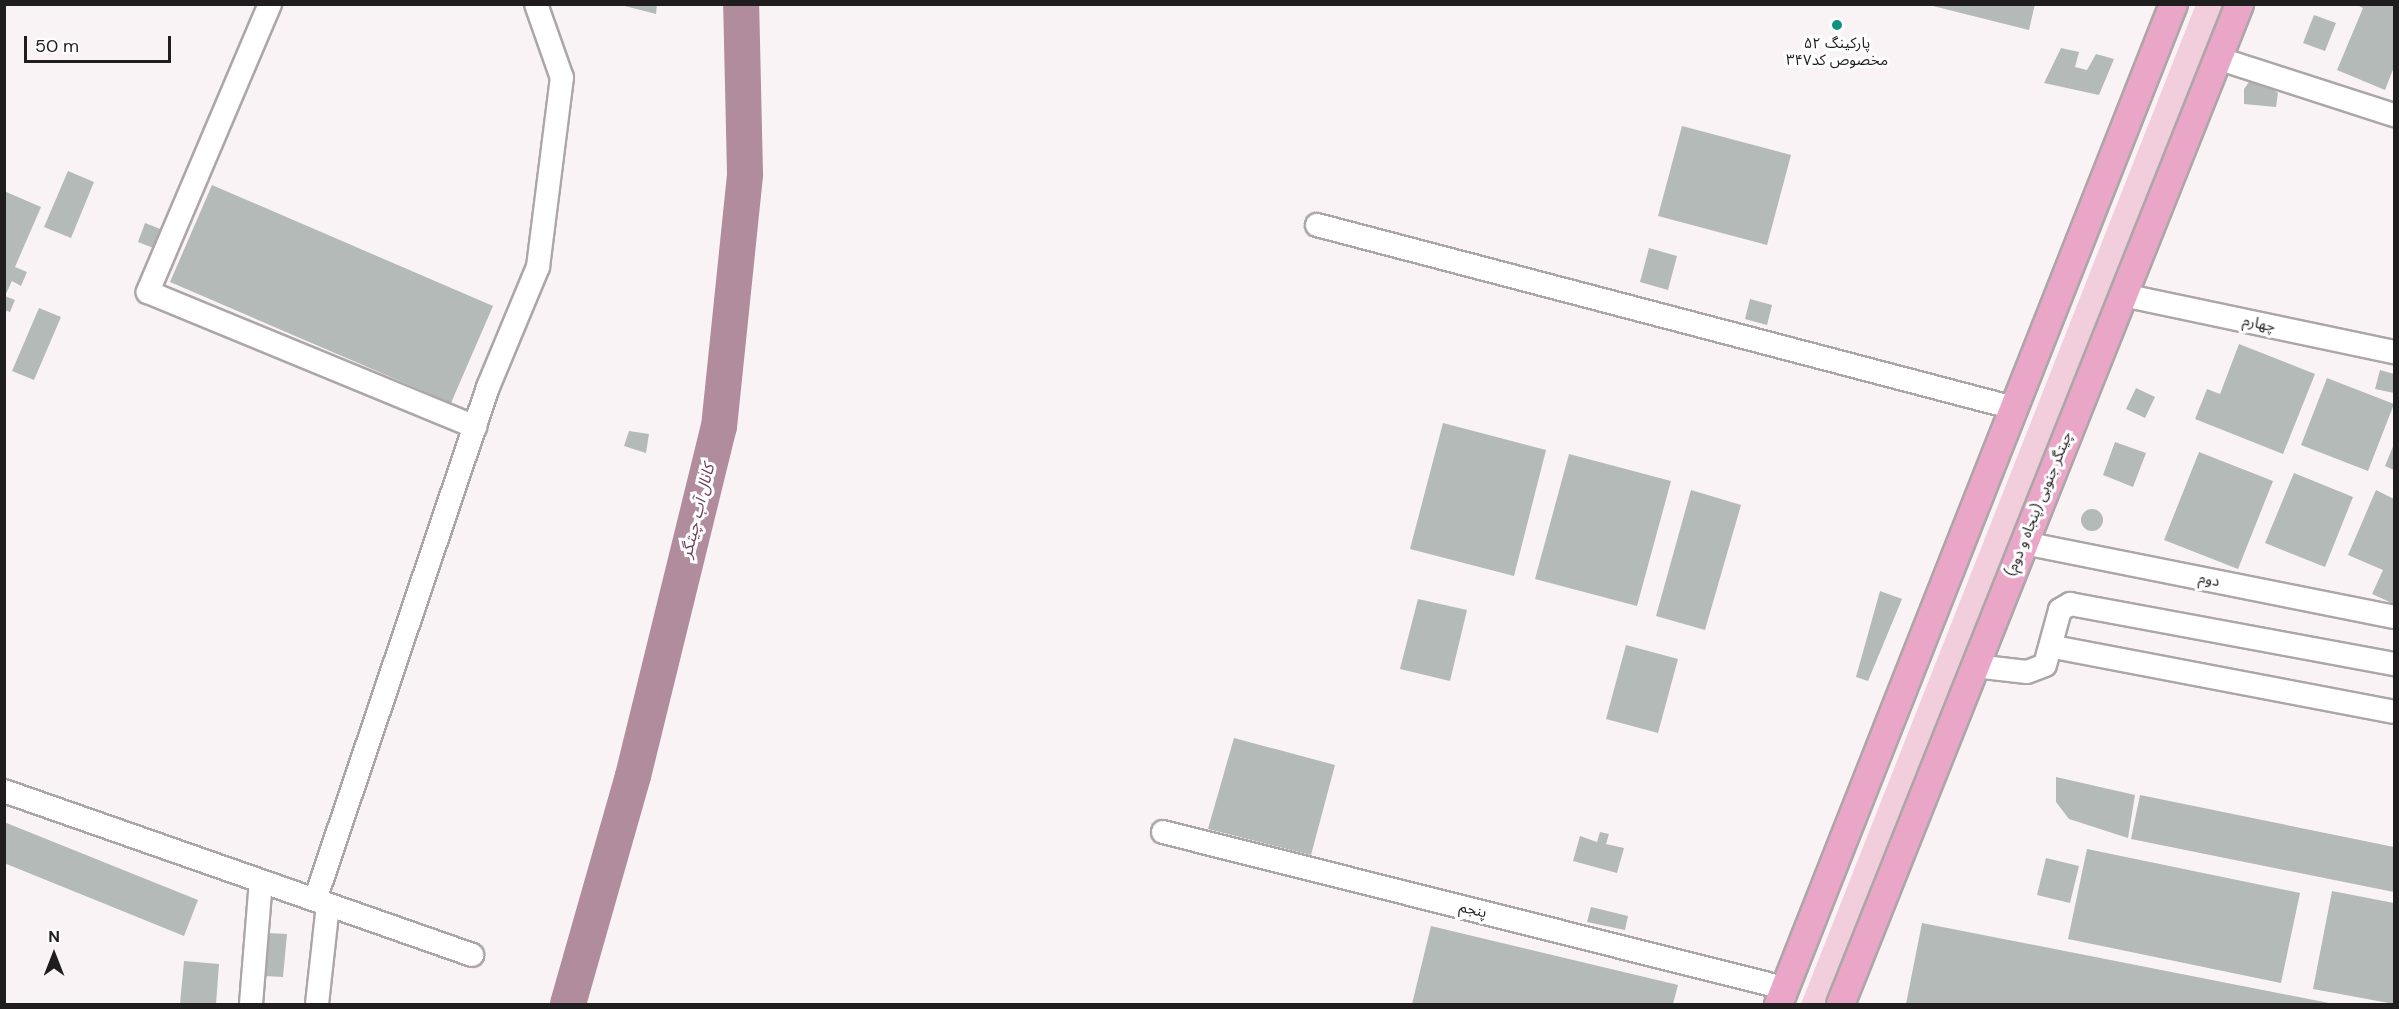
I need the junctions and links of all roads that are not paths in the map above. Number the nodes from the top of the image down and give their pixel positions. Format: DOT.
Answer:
graph roads {
  1 [pos="270,4"];
  2 [pos="536,4"];
  3 [pos="2173,4"];
  4 [pos="2239,4"];
  5 [pos="2217,58"];
  6 [pos="2394,115"];
  7 [pos="1317,225"];
  8 [pos="2122,295"];
  9 [pos="2394,352"];
  10 [pos="2014,408"];
  11 [pos="475,427"];
  12 [pos="2024,543"];
  13 [pos="2394,618"];
  14 [pos="2054,647"];
  15 [pos="2394,664"];
  16 [pos="1975,666"];
  17 [pos="2394,712"];
  18 [pos="4,791"];
  19 [pos="1163,832"];
  20 [pos="261,881"];
  21 [pos="321,902"];
  22 [pos="472,955"];
  23 [pos="1781,996"];
  24 [pos="251,1005"];
  25 [pos="317,1005"];
  26 [pos="1840,1005"];
  1 -- 11 [label="lane"];
  2 -- 11 [label="lane"];
  3 -- 10 [label="main road"];
  4 -- 5 [label="main road, چیتگر جنوبی (پنجاه و دوم)"];
  5 -- 6 [label="lane"];
  5 -- 8 [label="main road, چیتگر جنوبی (پنجاه و دوم)"];
  7 -- 10 [label="lane"];
  8 -- 9 [label="lane, چهارم"];
  8 -- 12 [label="main road, چیتگر جنوبی (پنجاه و دوم)"];
  10 -- 23 [label="main road"];
  11 -- 21 [label="lane"];
  12 -- 13 [label="lane, دوم"];
  12 -- 16 [label="main road, چیتگر جنوبی (پنجاه و دوم)"];
  14 -- 15 [label="lane"];
  14 -- 16 [label="lane"];
  14 -- 17 [label="lane"];
  16 -- 26 [label="main road, چیتگر جنوبی (پنجاه و دوم)"];
  18 -- 20 [label="lane"];
  19 -- 23 [label="lane, پنجم"];
  20 -- 21 [label="lane"];
  20 -- 24 [label="lane"];
  21 -- 22 [label="lane"];
  21 -- 25 [label="lane"];
}
